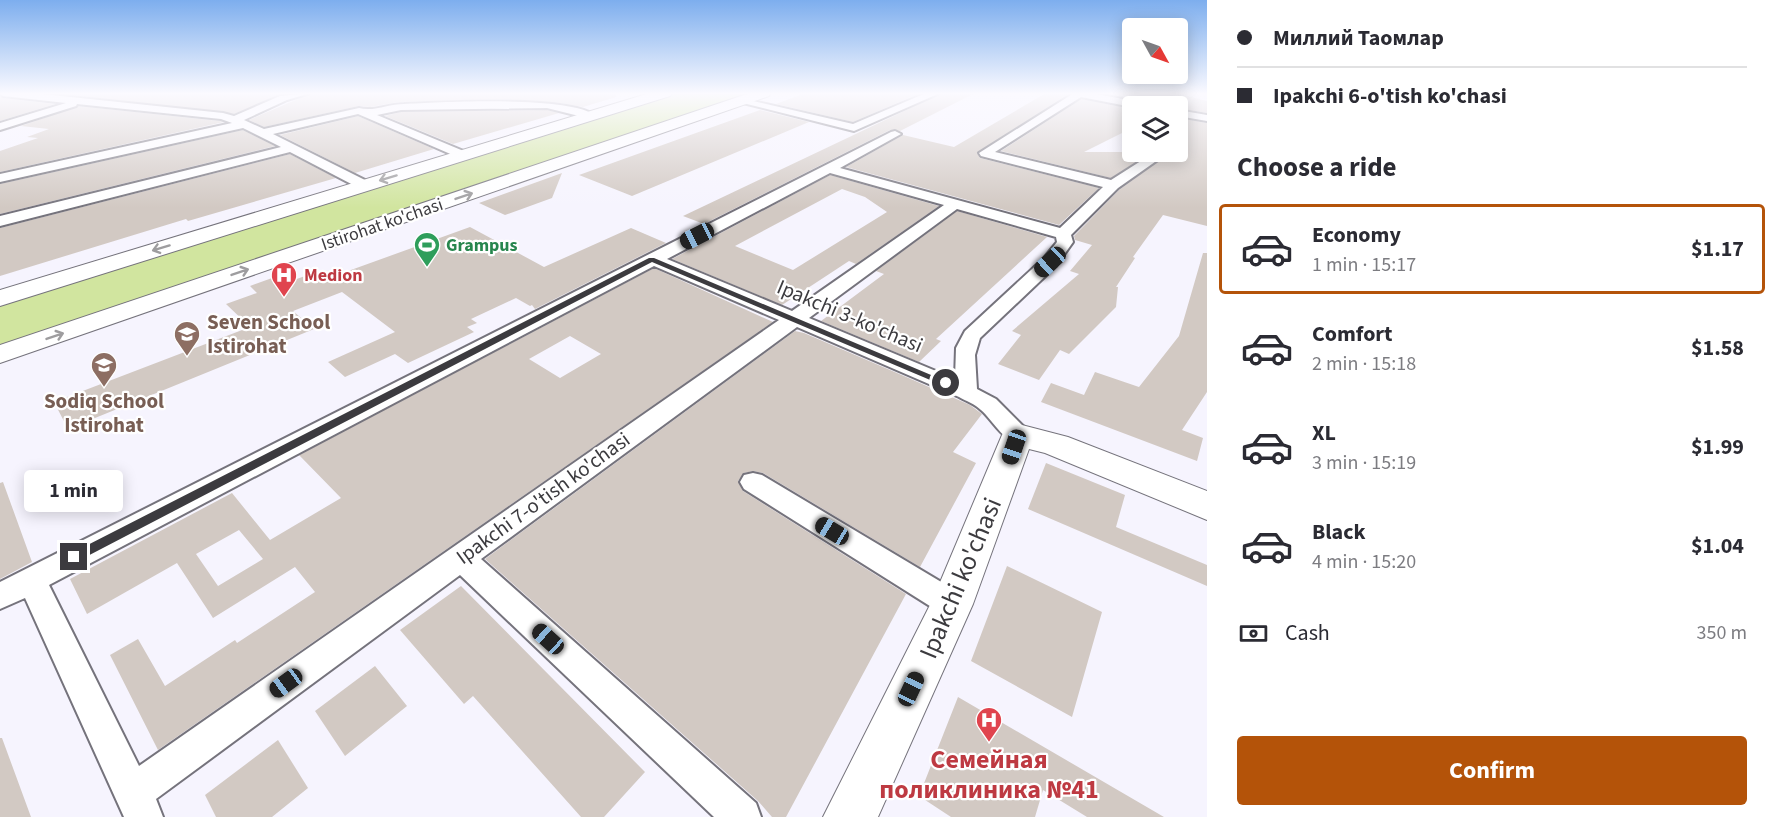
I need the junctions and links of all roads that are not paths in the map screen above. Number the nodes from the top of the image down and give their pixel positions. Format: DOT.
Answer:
graph roads {
  1 [pos="201,131"];
  2 [pos="258,131"];
  3 [pos="270,131"];
  4 [pos="407,131"];
  5 [pos="540,131"];
  6 [pos="652,131"];
  7 [pos="882,131"];
  8 [pos="1020,131"];
  9 [pos="262,133"];
  10 [pos="292,148"];
  11 [pos="462,154"];
  12 [pos="1148,162"];
  13 [pos="827,168"];
  14 [pos="0,178"];
  15 [pos="364,185"];
  16 [pos="1113,185"];
  17 [pos="955,204"];
  18 [pos="0,222"];
  19 [pos="1063,234"];
  20 [pos="652,259"];
  21 [pos="0,298"];
  22 [pos="794,319"];
  23 [pos="0,354"];
  24 [pos="967,392"];
  25 [pos="1018,435"];
  26 [pos="753,482"];
  27 [pos="1207,494"];
  28 [pos="1207,506"];
  29 [pos="460,558"];
  30 [pos="31,579"];
  31 [pos="0,596"];
  32 [pos="951,604"];
  33 [pos="141,811"];
  34 [pos="742,817"];
  35 [pos="850,817"];
  1 -- 14 [label="street"];
  2 -- 9 [label="street"];
  3 -- 9 [label="street"];
  4 -- 11 [label="street"];
  5 -- 11 [label="main road, Istirohat ko'chasi"];
  23 -- 6 [label="main road, Istirohat ko'chasi, one-way"];
  7 -- 13 [label="street"];
  8 -- 16 [label="street"];
  9 -- 10 [label="street"];
  10 -- 15 [label="street"];
  10 -- 18 [label="street"];
  11 -- 15 [label="main road, Istirohat ko'chasi, one-way"];
  12 -- 16 [label="street"];
  13 -- 17 [label="street"];
  13 -- 20 [label="street"];
  15 -- 21 [label="main road, Istirohat ko'chasi, one-way"];
  16 -- 19 [label="street"];
  17 -- 19 [label="street"];
  17 -- 22 [label="street, Ipakchi 7-o'tish ko'chasi"];
  19 -- 24 [label="street"];
  20 -- 22 [label="street, Ipakchi 3-ko'chasi"];
  20 -- 30 [label="street"];
  22 -- 24 [label="street, Ipakchi 3-ko'chasi"];
  22 -- 29 [label="street, Ipakchi 7-o'tish ko'chasi"];
  24 -- 25 [label="street, Ipakchi 3-ko'chasi"];
  25 -- 27 [label="main road"];
  25 -- 28 [label="main road"];
  25 -- 32 [label="main road, Ipakchi ko'chasi"];
  26 -- 32 [label="street"];
  29 -- 33 [label="street, Ipakchi 7-o'tish ko'chasi"];
  29 -- 34 [label="street"];
  30 -- 31 [label="street"];
  30 -- 33 [label="street"];
  32 -- 35 [label="main road, Ipakchi ko'chasi"];
}
